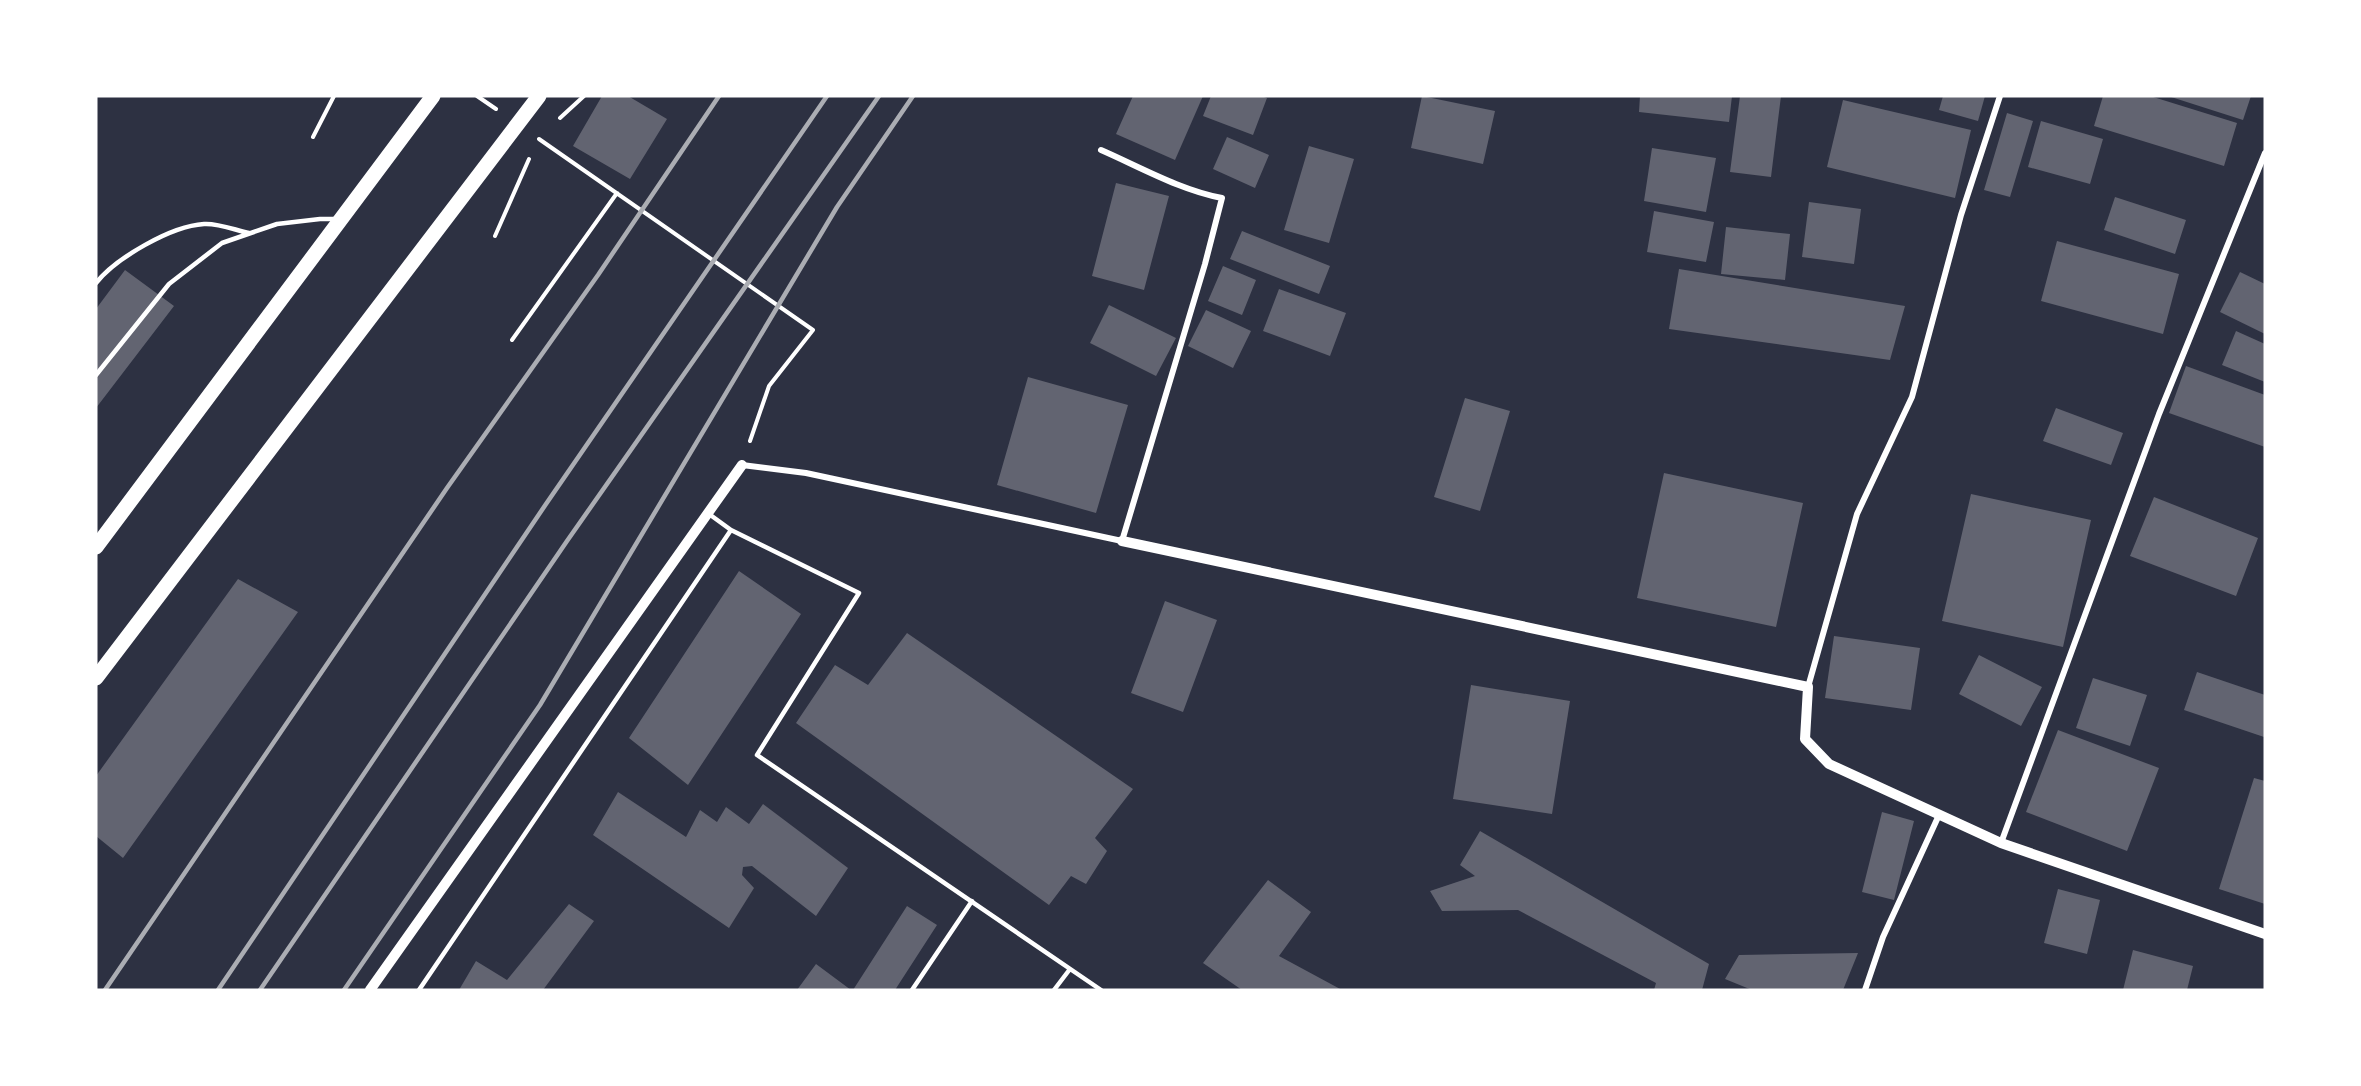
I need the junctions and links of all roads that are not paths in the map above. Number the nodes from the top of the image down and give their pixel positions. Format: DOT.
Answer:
graph roads {
  1 [pos="433,96"];
  2 [pos="539,96"];
  3 [pos="2001,96"];
  4 [pos="1101,150"];
  5 [pos="2265,153"];
  6 [pos="341,220"];
  7 [pos="252,233"];
  8 [pos="96,283"];
  9 [pos="96,375"];
  10 [pos="742,465"];
  11 [pos="707,513"];
  12 [pos="731,530"];
  13 [pos="1122,541"];
  14 [pos="96,547"];
  15 [pos="96,678"];
  16 [pos="1808,687"];
  17 [pos="1939,815"];
  18 [pos="2001,843"];
  19 [pos="972,901"];
  20 [pos="2265,934"];
  21 [pos="1070,969"];
  22 [pos="370,990"];
  23 [pos="419,990"];
  24 [pos="912,990"];
  25 [pos="1054,990"];
  26 [pos="1101,990"];
  27 [pos="1865,990"];
  1 -- 6 [label="main road"];
  2 -- 15 [label="main road"];
  3 -- 16 [label="street"];
  4 -- 13 [label="street"];
  5 -- 18 [label="street"];
  6 -- 7 [label="lane"];
  6 -- 14 [label="main road"];
  7 -- 8 [label="lane"];
  7 -- 9 [label="lane"];
  10 -- 11 [label="street"];
  10 -- 13 [label="street"];
  11 -- 12 [label="lane"];
  11 -- 22 [label="street"];
  12 -- 19 [label="lane"];
  12 -- 23 [label="lane"];
  13 -- 16 [label="street"];
  16 -- 17 [label="street"];
  17 -- 18 [label="street"];
  17 -- 27 [label="street"];
  18 -- 20 [label="street"];
  19 -- 21 [label="lane"];
  19 -- 24 [label="lane"];
  21 -- 25 [label="lane"];
  21 -- 26 [label="lane"];
}
